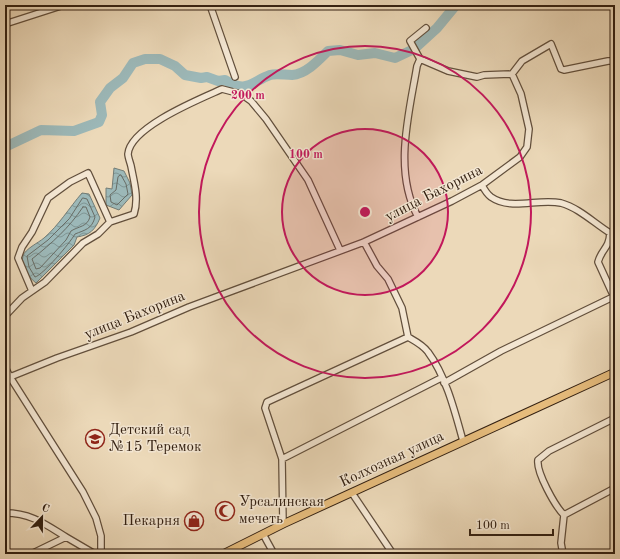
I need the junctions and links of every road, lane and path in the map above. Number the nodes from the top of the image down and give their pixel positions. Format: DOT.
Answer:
graph roads {
  1 [pos="64,5"];
  2 [pos="210,5"];
  3 [pos="5,24"];
  4 [pos="426,28"];
  5 [pos="420,59"];
  6 [pos="615,61"];
  7 [pos="512,74"];
  8 [pos="234,77"];
  9 [pos="482,185"];
  10 [pos="418,217"];
  11 [pos="110,222"];
  12 [pos="613,232"];
  13 [pos="364,242"];
  14 [pos="340,250"];
  15 [pos="32,291"];
  16 [pos="615,297"];
  17 [pos="5,316"];
  18 [pos="408,337"];
  19 [pos="5,367"];
  20 [pos="615,372"];
  21 [pos="7,378"];
  22 [pos="442,380"];
  23 [pos="615,418"];
  24 [pos="463,441"];
  25 [pos="282,459"];
  26 [pos="615,488"];
  27 [pos="352,493"];
  28 [pos="5,513"];
  29 [pos="564,515"];
  30 [pos="283,524"];
  31 [pos="263,534"];
  32 [pos="66,537"];
  33 [pos="31,554"];
  34 [pos="95,554"];
  35 [pos="101,554"];
  36 [pos="223,554"];
  37 [pos="274,554"];
  38 [pos="393,554"];
  39 [pos="563,554"];
  1 -- 3 [label="street"];
  2 -- 8 [label="street"];
  4 -- 5 [label="street"];
  5 -- 7 [label="street"];
  5 -- 10 [label="street"];
  6 -- 7 [label="street"];
  7 -- 9 [label="street, улица Бахорина"];
  9 -- 10 [label="street, улица Бахорина"];
  9 -- 12 [label="street"];
  10 -- 13 [label="street, улица Бахорина"];
  11 -- 14 [label="street"];
  11 -- 15 [label="street"];
  11 -- 15 [label="street"];
  12 -- 16 [label="street"];
  13 -- 14 [label="street, улица Бахорина"];
  13 -- 18 [label="street"];
  14 -- 21 [label="street, улица Бахорина"];
  15 -- 17 [label="street"];
  16 -- 22 [label="street"];
  18 -- 22 [label="street, Колхозная улица"];
  18 -- 25 [label="street"];
  19 -- 21 [label="street"];
  20 -- 24 [label="main road, Колхозная улица"];
  21 -- 35 [label="street"];
  22 -- 24 [label="street, Колхозная улица"];
  22 -- 25 [label="street"];
  23 -- 29 [label="street"];
  24 -- 27 [label="main road, Колхозная улица"];
  25 -- 30 [label="street"];
  26 -- 29 [label="street"];
  27 -- 30 [label="main road, Колхозная улица"];
  27 -- 38 [label="street"];
  28 -- 32 [label="street"];
  29 -- 39 [label="street"];
  30 -- 31 [label="main road, Колхозная улица"];
  31 -- 36 [label="main road, Колхозная улица"];
  31 -- 37 [label="street"];
  32 -- 33 [label="street"];
  32 -- 34 [label="street"];
}
